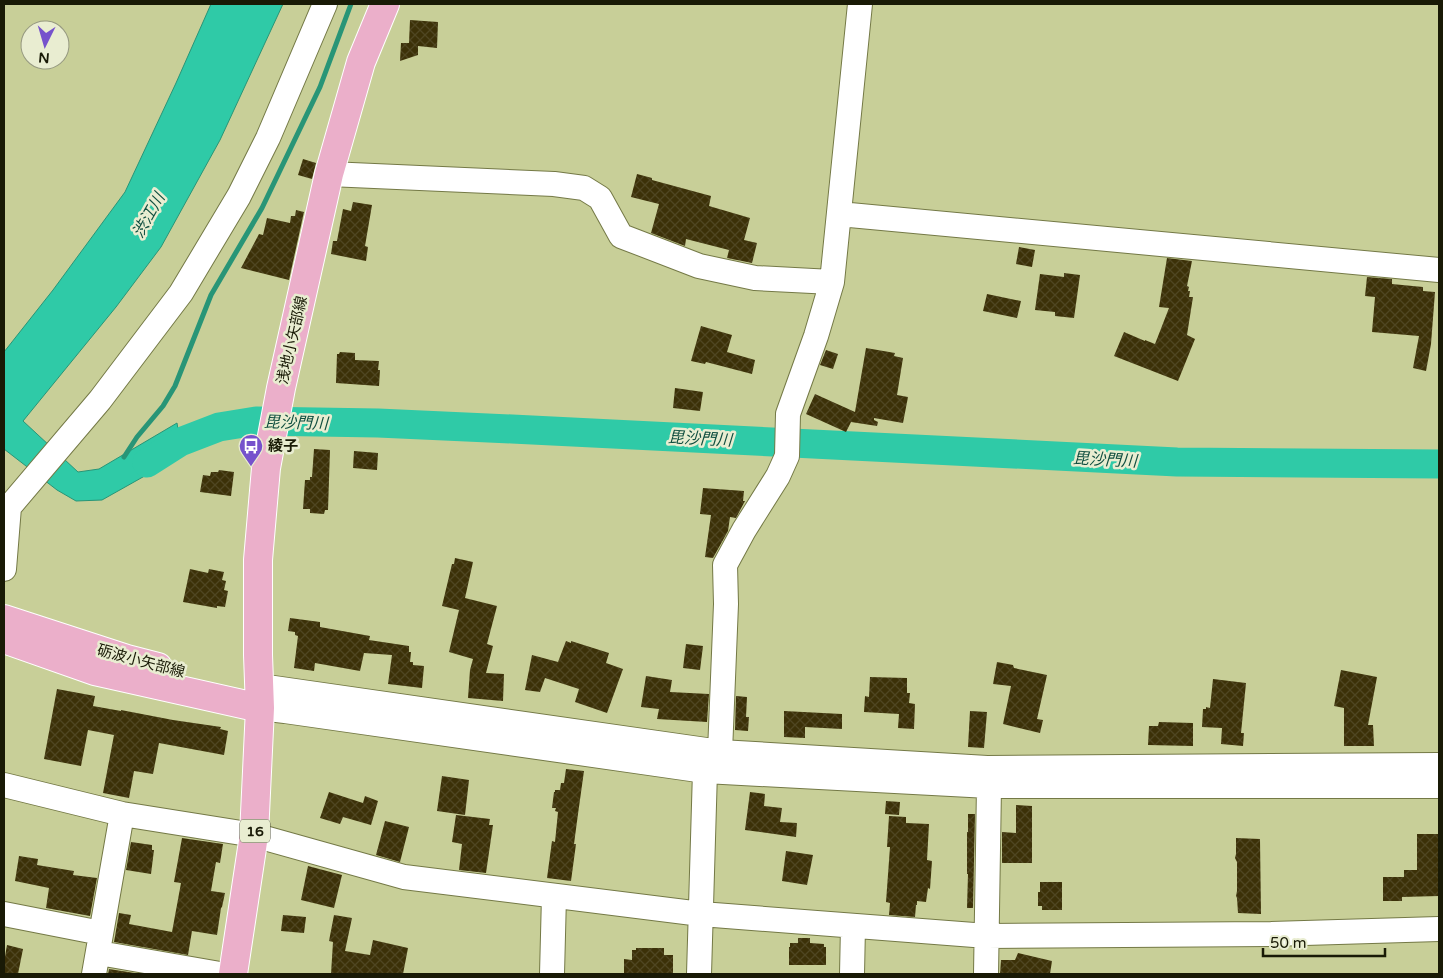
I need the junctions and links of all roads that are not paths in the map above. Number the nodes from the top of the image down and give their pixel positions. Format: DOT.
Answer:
graph roads {
  1 [pos="326,4"];
  2 [pos="386,4"];
  3 [pos="860,4"];
  4 [pos="329,174"];
  5 [pos="839,214"];
  6 [pos="1439,270"];
  7 [pos="832,282"];
  8 [pos="6,510"];
  9 [pos="4,568"];
  10 [pos="4,619"];
  11 [pos="4,639"];
  12 [pos="260,697"];
  13 [pos="720,752"];
  14 [pos="1439,764"];
  15 [pos="706,771"];
  16 [pos="4,785"];
  17 [pos="989,786"];
  18 [pos="1439,786"];
  19 [pos="122,814"];
  20 [pos="254,835"];
  21 [pos="554,896"];
  22 [pos="4,914"];
  23 [pos="701,914"];
  24 [pos="853,926"];
  25 [pos="1439,929"];
  26 [pos="987,936"];
  27 [pos="98,953"];
  28 [pos="220,974"];
  29 [pos="233,974"];
  30 [pos="552,974"];
  31 [pos="699,974"];
  32 [pos="852,974"];
  33 [pos="986,974"];
  1 -- 8 [label="street"];
  2 -- 4 [label="main road, 浅地小矢部線"];
  3 -- 5 [label="street"];
  4 -- 7 [label="street"];
  4 -- 12 [label="main road, 浅地小矢部線"];
  5 -- 6 [label="street"];
  5 -- 7 [label="street"];
  7 -- 13 [label="street"];
  8 -- 9 [label="street"];
  10 -- 12 [label="main road, 砺波小矢部線"];
  11 -- 12 [label="main road, 砺波小矢部線"];
  12 -- 13 [label="street"];
  12 -- 15 [label="street"];
  12 -- 20 [label="main road, 16"];
  13 -- 14 [label="street"];
  13 -- 15 [label="street"];
  15 -- 17 [label="street"];
  15 -- 23 [label="street"];
  16 -- 19 [label="street"];
  17 -- 18 [label="street"];
  17 -- 26 [label="street"];
  19 -- 20 [label="street"];
  19 -- 27 [label="street"];
  20 -- 21 [label="street"];
  20 -- 29 [label="main road, 16"];
  21 -- 23 [label="street"];
  21 -- 30 [label="street"];
  22 -- 27 [label="street"];
  23 -- 24 [label="street"];
  23 -- 31 [label="street"];
  24 -- 26 [label="street"];
  24 -- 32 [label="street"];
  25 -- 26 [label="street"];
  26 -- 33 [label="street"];
  27 -- 28 [label="street"];
}
